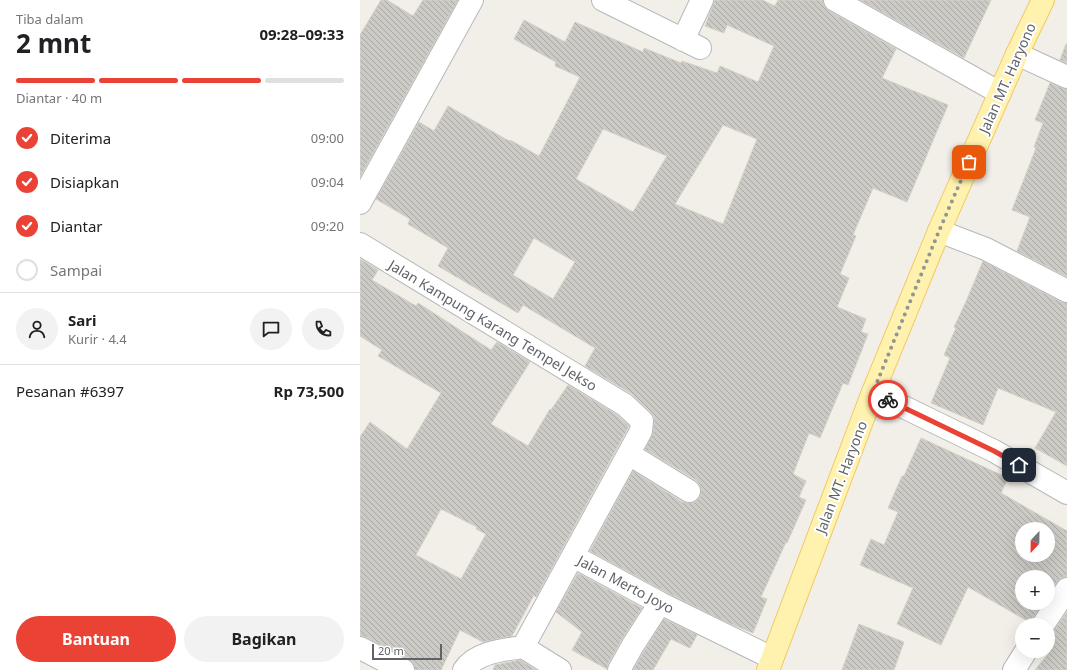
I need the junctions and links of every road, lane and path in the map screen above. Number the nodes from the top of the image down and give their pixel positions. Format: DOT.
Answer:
graph roads {
  1 [pos="472,0"];
  2 [pos="603,0"];
  3 [pos="702,0"];
  4 [pos="835,0"];
  5 [pos="1042,0"];
  6 [pos="1017,54"];
  7 [pos="1067,77"];
  8 [pos="1000,93"];
  9 [pos="360,203"];
  10 [pos="939,231"];
  11 [pos="360,244"];
  12 [pos="1067,291"];
  13 [pos="873,392"];
  14 [pos="625,405"];
  15 [pos="629,454"];
  16 [pos="689,491"];
  17 [pos="1067,493"];
  18 [pos="573,556"];
  19 [pos="1067,588"];
  20 [pos="660,603"];
  21 [pos="1048,618"];
  22 [pos="523,647"];
  23 [pos="360,648"];
  24 [pos="1022,658"];
  25 [pos="770,664"];
  26 [pos="403,670"];
  27 [pos="464,670"];
  28 [pos="560,670"];
  29 [pos="619,670"];
  30 [pos="1014,670"];
  1 -- 9 [label="street"];
  2 -- 3 [label="street"];
  4 -- 8 [label="street"];
  5 -- 6 [label="main road, Jalan MT. Haryono"];
  6 -- 7 [label="street"];
  6 -- 8 [label="main road, Jalan MT. Haryono"];
  8 -- 10 [label="main road, Jalan MT. Haryono"];
  10 -- 12 [label="street"];
  10 -- 13 [label="main road, Jalan MT. Haryono"];
  11 -- 14 [label="street, Jalan Kampung Karang Tempel Jekso"];
  13 -- 17 [label="street"];
  13 -- 25 [label="main road, Jalan MT. Haryono"];
  14 -- 15 [label="street, Jalan Merto Joyo"];
  15 -- 16 [label="street"];
  15 -- 18 [label="street, Jalan Merto Joyo"];
  18 -- 20 [label="street, Jalan Merto Joyo"];
  18 -- 22 [label="street"];
  19 -- 21 [label="street"];
  20 -- 25 [label="street, Jalan Merto Joyo"];
  20 -- 29 [label="street"];
  22 -- 27 [label="street"];
  22 -- 28 [label="street"];
  23 -- 26 [label="street"];
  24 -- 30 [label="street"];
}
